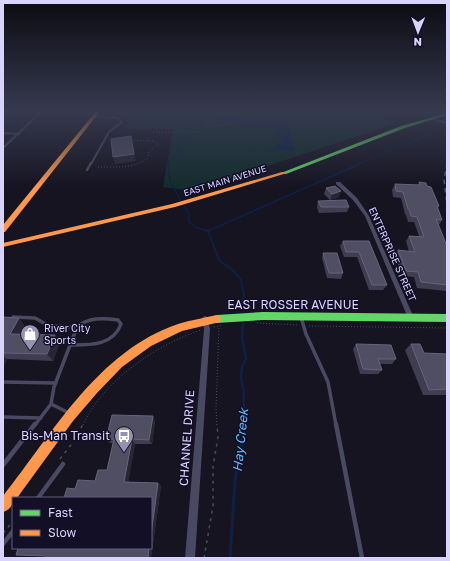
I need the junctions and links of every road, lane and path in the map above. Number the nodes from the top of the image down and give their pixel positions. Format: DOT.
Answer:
graph roads {
  1 [pos="17,136"];
  2 [pos="78,136"];
  3 [pos="107,136"];
  4 [pos="383,136"];
  5 [pos="132,137"];
  6 [pos="3,148"];
  7 [pos="98,167"];
  8 [pos="87,170"];
  9 [pos="338,183"];
  10 [pos="3,230"];
  11 [pos="3,245"];
  12 [pos="301,316"];
  13 [pos="13,317"];
  14 [pos="411,318"];
  15 [pos="447,318"];
  16 [pos="205,319"];
  17 [pos="254,323"];
  18 [pos="227,324"];
  19 [pos="302,326"];
  20 [pos="77,327"];
  21 [pos="447,328"];
  22 [pos="194,332"];
  23 [pos="70,345"];
  24 [pos="3,382"];
  25 [pos="56,383"];
  26 [pos="51,404"];
  27 [pos="72,415"];
  28 [pos="3,417"];
  29 [pos="41,418"];
  30 [pos="60,459"];
  31 [pos="64,464"];
  32 [pos="3,465"];
  33 [pos="39,497"];
  34 [pos="3,506"];
  35 [pos="12,522"];
  36 [pos="3,533"];
  37 [pos="12,533"];
  38 [pos="3,544"];
  39 [pos="190,558"];
  40 [pos="204,558"];
  41 [pos="362,558"];
  1 -- 6 [label="lane"];
  2 -- 10 [label="main road"];
  3 -- 8 [label="lane"];
  4 -- 11 [label="main road, EAST MAIN AVENUE"];
  5 -- 7 [label="path"];
  9 -- 14 [label="street, ENTERPRISE STREET"];
  12 -- 14 [label="main road, EAST ROSSER AVENUE"];
  12 -- 16 [label="main road, EAST ROSSER AVENUE"];
  12 -- 19 [label="lane"];
  13 -- 20 [label="lane"];
  14 -- 15 [label="main road, EAST ROSSER AVENUE"];
  16 -- 27 [label="main road, EAST ROSSER AVENUE"];
  16 -- 39 [label="street, CHANNEL DRIVE"];
  17 -- 19 [label="path"];
  18 -- 40 [label="path"];
  19 -- 21 [label="path"];
  19 -- 41 [label="lane"];
  20 -- 23 [label="lane"];
  20 -- 23 [label="lane"];
  22 -- 30 [label="path"];
  23 -- 25 [label="lane"];
  24 -- 25 [label="lane"];
  25 -- 26 [label="lane"];
  26 -- 27 [label="lane"];
  26 -- 29 [label="lane"];
  27 -- 34 [label="main road, EAST ROSSER AVENUE"];
  28 -- 29 [label="lane"];
  29 -- 32 [label="lane"];
  31 -- 33 [label="lane"];
  35 -- 36 [label="path"];
  37 -- 38 [label="lane"];
}
